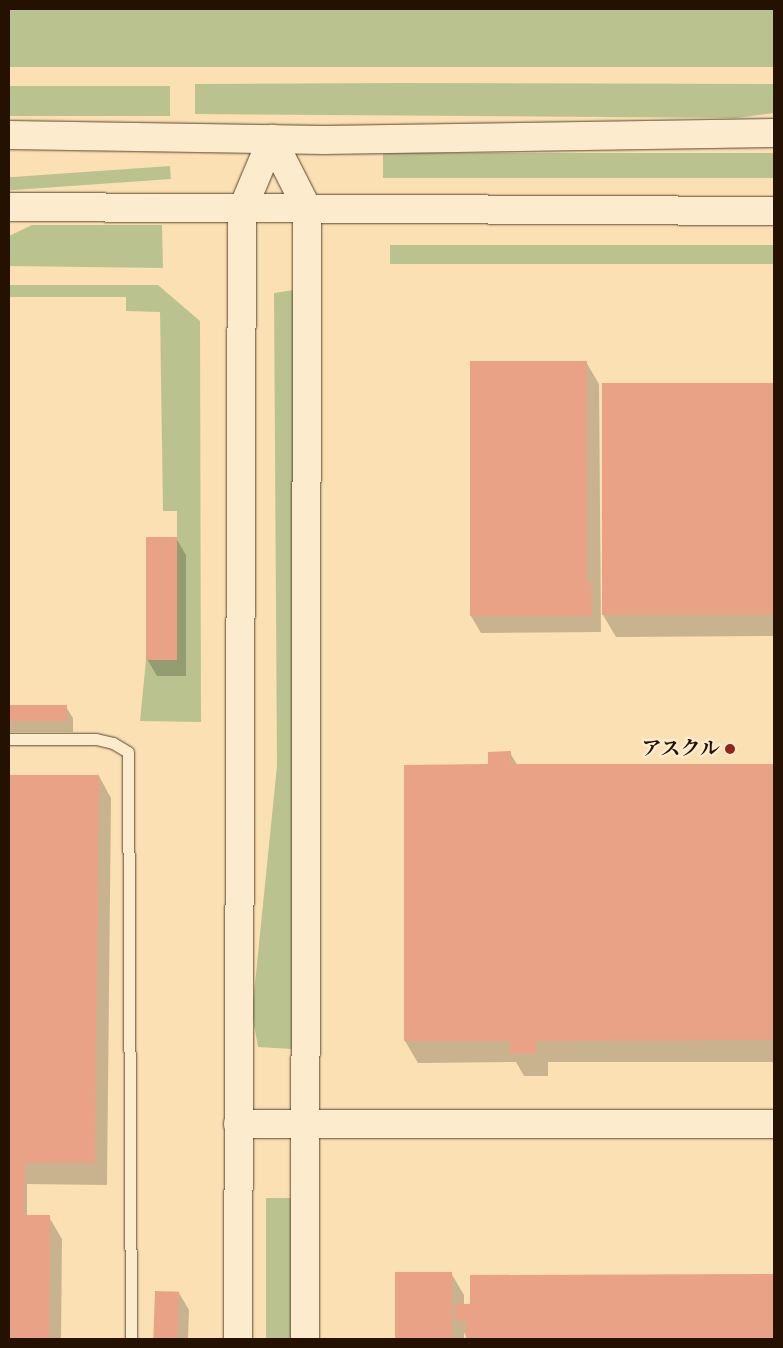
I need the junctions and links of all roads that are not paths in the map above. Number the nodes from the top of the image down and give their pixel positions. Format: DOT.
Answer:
graph roads {
  1 [pos="774,132"];
  2 [pos="9,135"];
  3 [pos="272,139"];
  4 [pos="9,207"];
  5 [pos="307,208"];
  6 [pos="242,210"];
  7 [pos="774,211"];
  8 [pos="9,739"];
  9 [pos="238,1124"];
  10 [pos="774,1124"];
  11 [pos="304,1126"];
  12 [pos="131,1339"];
  13 [pos="238,1339"];
  14 [pos="306,1339"];
  1 -- 3 [label="street"];
  2 -- 3 [label="street"];
  3 -- 5 [label="street"];
  3 -- 6 [label="street"];
  4 -- 6 [label="street"];
  5 -- 6 [label="street"];
  5 -- 7 [label="street"];
  5 -- 11 [label="street"];
  6 -- 9 [label="street"];
  8 -- 12 [label="lane"];
  9 -- 11 [label="street"];
  9 -- 13 [label="street"];
  10 -- 11 [label="street"];
  11 -- 14 [label="street"];
}
